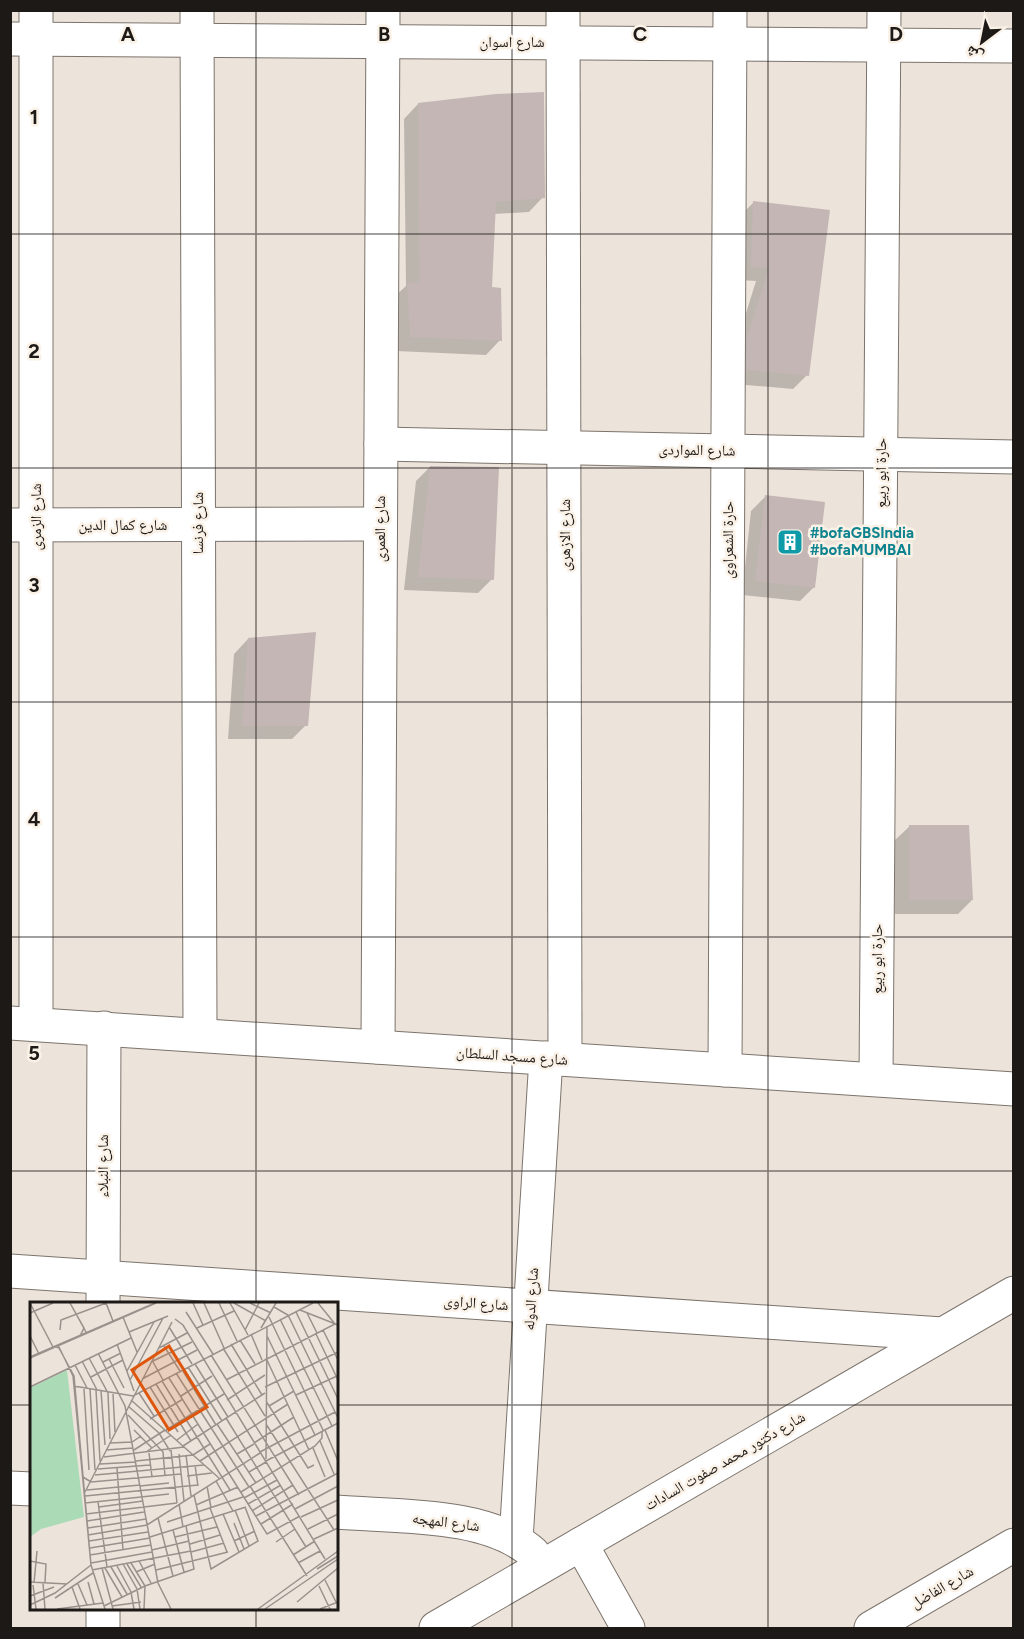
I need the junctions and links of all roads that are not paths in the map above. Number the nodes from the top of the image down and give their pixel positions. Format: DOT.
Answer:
graph roads {
  1 [pos="563,10"];
  2 [pos="730,10"];
  3 [pos="884,10"];
  4 [pos="197,25"];
  5 [pos="383,26"];
  6 [pos="27,29"];
  7 [pos="563,43"];
  8 [pos="729,44"];
  9 [pos="884,45"];
  10 [pos="1014,46"];
  11 [pos="381,444"];
  12 [pos="564,448"];
  13 [pos="728,451"];
  14 [pos="881,454"];
  15 [pos="1014,457"];
  16 [pos="198,524"];
  17 [pos="380,524"];
  18 [pos="23,525"];
  19 [pos="23,1023"];
  20 [pos="104,1028"];
  21 [pos="200,1035"];
  22 [pos="378,1047"];
  23 [pos="556,1059"];
  24 [pos="725,1070"];
  25 [pos="876,1079"];
  26 [pos="1014,1089"];
  27 [pos="10,1270"];
  28 [pos="103,1290"];
  29 [pos="1014,1293"];
  30 [pos="530,1307"];
  31 [pos="942,1334"];
  32 [pos="10,1488"];
  33 [pos="30,1489"];
  34 [pos="338,1512"];
  35 [pos="516,1540"];
  36 [pos="581,1544"];
  37 [pos="1014,1545"];
  38 [pos="544,1566"];
  39 [pos="103,1609"];
  40 [pos="103,1629"];
  41 [pos="436,1629"];
  42 [pos="628,1629"];
  43 [pos="871,1629"];
  1 -- 7 [label="street, شارع الازهرى"];
  2 -- 8 [label="street, حارة الشعراوى"];
  3 -- 9 [label="street, حارة ابو ربيع"];
  4 -- 5 [label="street, شارع اسوان"];
  4 -- 6 [label="street, شارع اسوان"];
  4 -- 16 [label="street, شارع فرنسا"];
  5 -- 7 [label="street, شارع اسوان"];
  5 -- 11 [label="street, شارع العمرى"];
  6 -- 18 [label="street, شارع الزمرى"];
  7 -- 8 [label="street, شارع اسوان"];
  7 -- 12 [label="street, شارع الازهرى"];
  8 -- 9 [label="street, شارع اسوان"];
  8 -- 13 [label="street, حارة الشعراوى"];
  9 -- 10 [label="street, شارع اسوان"];
  9 -- 14 [label="street, حارة ابو ربيع"];
  11 -- 12 [label="street, شارع المواردى"];
  11 -- 17 [label="street, شارع العمرى"];
  12 -- 13 [label="street, شارع المواردى"];
  12 -- 23 [label="street, شارع الازهرى"];
  13 -- 14 [label="street, شارع المواردى"];
  13 -- 24 [label="street, حارة الشعراوى"];
  14 -- 15 [label="street, شارع المواردى"];
  14 -- 25 [label="street, حارة ابو ربيع"];
  16 -- 17 [label="street, شارع كمال الدين"];
  16 -- 18 [label="street, شارع كمال الدين"];
  16 -- 21 [label="street, شارع فرنسا"];
  17 -- 22 [label="street, شارع العمرى"];
  18 -- 19 [label="street, شارع الزمرى"];
  19 -- 20 [label="street, شارع مسجد السلطان"];
  20 -- 21 [label="street, شارع مسجد السلطان"];
  20 -- 28 [label="street, شارع النبلاء"];
  21 -- 22 [label="street, شارع مسجد السلطان"];
  22 -- 23 [label="street, شارع مسجد السلطان"];
  23 -- 24 [label="street, شارع مسجد السلطان"];
  23 -- 30 [label="street, شارع الدوله"];
  24 -- 25 [label="street, شارع مسجد السلطان"];
  25 -- 26 [label="street, شارع مسجد السلطان"];
  27 -- 28 [label="street, شارع الراوى"];
  28 -- 30 [label="street, شارع الراوى"];
  29 -- 31 [label="street, شارع دكتور محمد صفوت السادات"];
  30 -- 31 [label="street, شارع الراوى"];
  30 -- 35 [label="street, شارع الدوله"];
  31 -- 36 [label="street, شارع دكتور محمد صفوت السادات"];
  32 -- 33 [label="street"];
  34 -- 35 [label="street, شارع المهجه"];
  35 -- 38 [label="street, شارع المهجه"];
  36 -- 38 [label="street, شارع دكتور محمد صفوت السادات"];
  36 -- 42 [label="street"];
  37 -- 43 [label="street, شارع الفاضل"];
  38 -- 41 [label="street, شارع دكتور محمد صفوت السادات"];
  39 -- 40 [label="street"];
}
